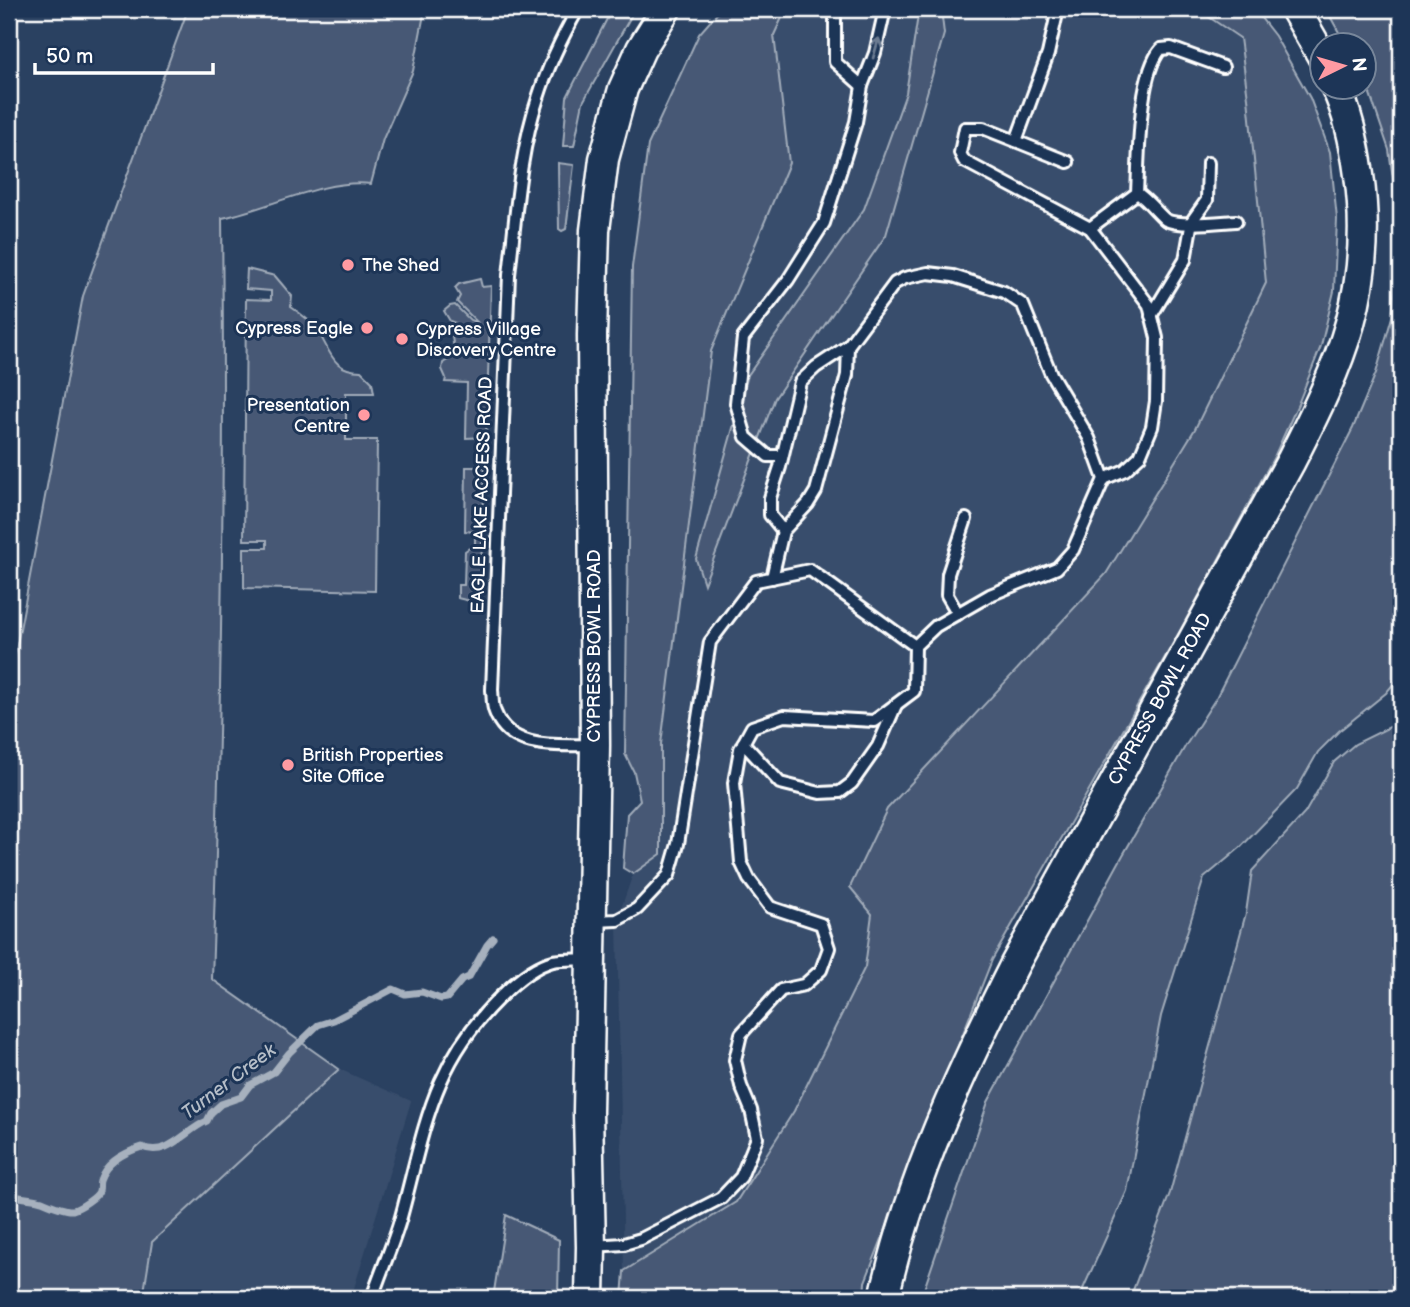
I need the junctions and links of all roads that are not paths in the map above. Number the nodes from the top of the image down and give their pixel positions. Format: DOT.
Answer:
graph roads {
  1 [pos="578,9"];
  2 [pos="666,9"];
  3 [pos="835,9"];
  4 [pos="885,9"];
  5 [pos="1058,9"];
  6 [pos="1295,9"];
  7 [pos="1308,32"];
  8 [pos="1223,68"];
  9 [pos="862,86"];
  10 [pos="1341,102"];
  11 [pos="1016,141"];
  12 [pos="1068,162"];
  13 [pos="1208,163"];
  14 [pos="1137,193"];
  15 [pos="1236,221"];
  16 [pos="1192,224"];
  17 [pos="1090,228"];
  18 [pos="1151,316"];
  19 [pos="848,346"];
  20 [pos="782,456"];
  21 [pos="1104,479"];
  22 [pos="966,519"];
  23 [pos="783,531"];
  24 [pos="772,578"];
  25 [pos="958,614"];
  26 [pos="915,646"];
  27 [pos="898,703"];
  28 [pos="743,743"];
  29 [pos="595,746"];
  30 [pos="591,922"];
  31 [pos="590,959"];
  32 [pos="591,1247"];
  33 [pos="372,1298"];
  34 [pos="590,1298"];
  35 [pos="884,1298"];
  1 -- 29 [label="lane, EAGLE LAKE ACCESS ROAD"];
  2 -- 29 [label="street, CYPRESS BOWL ROAD"];
  3 -- 9 [label="lane"];
  9 -- 4 [label="lane, one-way"];
  5 -- 11 [label="lane"];
  6 -- 7 [label="street"];
  8 -- 14 [label="lane"];
  9 -- 20 [label="lane"];
  10 -- 35 [label="street, CYPRESS BOWL ROAD"];
  11 -- 12 [label="lane"];
  11 -- 17 [label="lane"];
  13 -- 16 [label="lane"];
  14 -- 16 [label="lane"];
  14 -- 17 [label="lane"];
  15 -- 16 [label="lane"];
  16 -- 18 [label="lane"];
  17 -- 18 [label="lane"];
  18 -- 21 [label="lane"];
  19 -- 20 [label="lane"];
  19 -- 21 [label="lane"];
  19 -- 23 [label="lane"];
  20 -- 23 [label="lane"];
  21 -- 25 [label="lane"];
  22 -- 25 [label="lane"];
  23 -- 24 [label="lane"];
  24 -- 26 [label="lane"];
  24 -- 30 [label="lane"];
  25 -- 26 [label="lane"];
  26 -- 27 [label="lane"];
  27 -- 28 [label="lane"];
  27 -- 28 [label="lane"];
  28 -- 32 [label="lane"];
  29 -- 30 [label="street, CYPRESS BOWL ROAD"];
  30 -- 31 [label="street, CYPRESS BOWL ROAD"];
  31 -- 32 [label="street, CYPRESS BOWL ROAD"];
  31 -- 33 [label="lane"];
  32 -- 34 [label="street, CYPRESS BOWL ROAD"];
}
